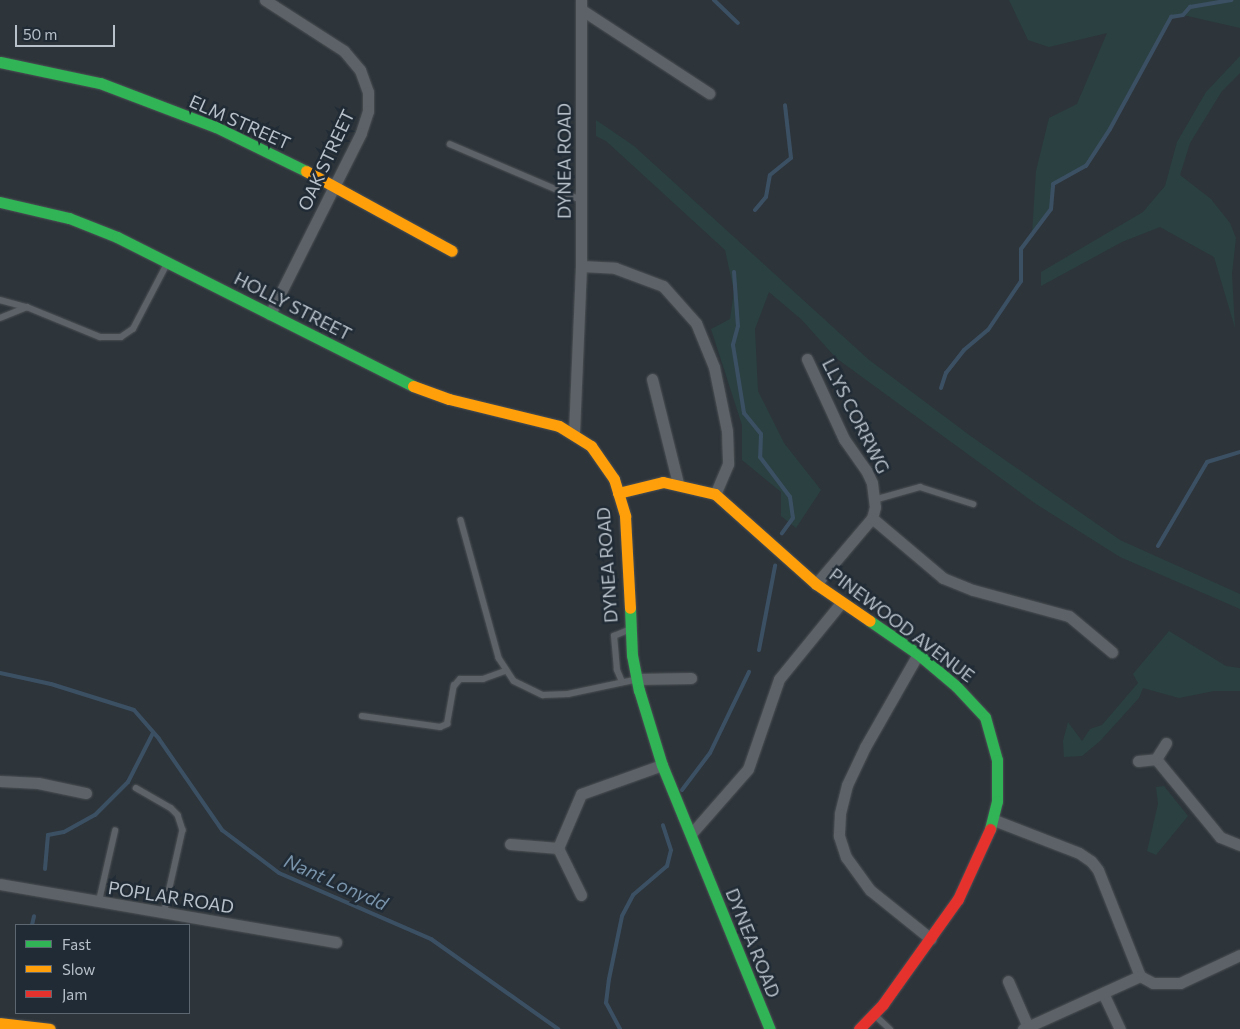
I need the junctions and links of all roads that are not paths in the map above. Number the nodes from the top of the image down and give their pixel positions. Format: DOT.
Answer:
graph roads {
  1 [pos="265,0"];
  2 [pos="581,5"];
  3 [pos="0,62"];
  4 [pos="709,92"];
  5 [pos="450,144"];
  6 [pos="334,185"];
  7 [pos="579,199"];
  8 [pos="0,202"];
  9 [pos="452,251"];
  10 [pos="168,262"];
  11 [pos="581,266"];
  12 [pos="0,300"];
  13 [pos="27,307"];
  14 [pos="270,314"];
  15 [pos="0,318"];
  16 [pos="807,359"];
  17 [pos="652,380"];
  18 [pos="574,433"];
  19 [pos="678,483"];
  20 [pos="618,493"];
  21 [pos="714,494"];
  22 [pos="874,500"];
  23 [pos="973,504"];
  24 [pos="872,518"];
  25 [pos="461,520"];
  26 [pos="816,584"];
  27 [pos="841,603"];
  28 [pos="629,630"];
  29 [pos="1112,652"];
  30 [pos="918,654"];
  31 [pos="505,670"];
  32 [pos="691,678"];
  33 [pos="636,679"];
  34 [pos="622,682"];
  35 [pos="362,716"];
  36 [pos="1166,743"];
  37 [pos="1156,759"];
  38 [pos="1138,761"];
  39 [pos="662,765"];
  40 [pos="0,781"];
  41 [pos="136,788"];
  42 [pos="86,793"];
  43 [pos="994,820"];
  44 [pos="115,831"];
  45 [pos="691,834"];
  46 [pos="510,844"];
  47 [pos="1240,846"];
  48 [pos="558,848"];
  49 [pos="0,884"];
  50 [pos="581,895"];
  51 [pos="98,903"];
  52 [pos="164,914"];
  53 [pos="931,939"];
  54 [pos="336,942"];
  55 [pos="1240,955"];
  56 [pos="1140,976"];
  57 [pos="1008,981"];
  58 [pos="1103,993"];
  59 [pos="874,1014"];
  60 [pos="0,1023"];
  61 [pos="1026,1028"];
  62 [pos="50,1029"];
  63 [pos="770,1029"];
  64 [pos="859,1029"];
  65 [pos="890,1029"];
  66 [pos="1120,1029"];
  1 -- 6 [label="street, OAK STREET"];
  2 -- 4 [label="street"];
  2 -- 7 [label="street, DYNEA ROAD"];
  3 -- 6 [label="main road, ELM STREET"];
  5 -- 7 [label="lane"];
  6 -- 9 [label="main road, ELM STREET"];
  6 -- 14 [label="street, OAK STREET"];
  7 -- 11 [label="street, DYNEA ROAD"];
  8 -- 10 [label="main road, HOLLY STREET"];
  10 -- 13 [label="lane"];
  10 -- 14 [label="main road, HOLLY STREET"];
  11 -- 18 [label="street, DYNEA ROAD"];
  11 -- 21 [label="street"];
  12 -- 13 [label="lane"];
  13 -- 15 [label="lane"];
  14 -- 18 [label="main road, HOLLY STREET"];
  16 -- 22 [label="street, LLYS CORRWG"];
  17 -- 19 [label="street"];
  18 -- 20 [label="main road, DYNEA ROAD"];
  19 -- 20 [label="main road, PINEWOOD AVENUE"];
  19 -- 21 [label="main road, PINEWOOD AVENUE"];
  20 -- 28 [label="main road, DYNEA ROAD"];
  21 -- 26 [label="main road, PINEWOOD AVENUE"];
  22 -- 23 [label="lane"];
  22 -- 24 [label="street, LLYS CORRWG"];
  24 -- 26 [label="street"];
  24 -- 29 [label="street"];
  25 -- 31 [label="lane"];
  26 -- 27 [label="main road, PINEWOOD AVENUE"];
  27 -- 30 [label="main road, PINEWOOD AVENUE"];
  27 -- 45 [label="street"];
  28 -- 33 [label="main road, DYNEA ROAD"];
  28 -- 34 [label="lane"];
  30 -- 43 [label="main road, PINEWOOD AVENUE"];
  30 -- 53 [label="street"];
  31 -- 34 [label="lane"];
  31 -- 35 [label="lane"];
  32 -- 33 [label="street"];
  33 -- 34 [label="lane"];
  33 -- 39 [label="main road, DYNEA ROAD"];
  36 -- 37 [label="street"];
  37 -- 38 [label="street"];
  37 -- 47 [label="street"];
  39 -- 45 [label="main road, DYNEA ROAD"];
  39 -- 48 [label="street"];
  40 -- 42 [label="street"];
  41 -- 52 [label="lane"];
  43 -- 53 [label="main road, PINEWOOD AVENUE"];
  43 -- 56 [label="street"];
  44 -- 51 [label="lane"];
  45 -- 63 [label="main road, DYNEA ROAD"];
  46 -- 48 [label="street"];
  48 -- 50 [label="street"];
  49 -- 51 [label="street, POPLAR ROAD"];
  51 -- 52 [label="street, POPLAR ROAD"];
  52 -- 54 [label="street, POPLAR ROAD"];
  53 -- 59 [label="main road, PINEWOOD AVENUE"];
  55 -- 56 [label="street"];
  56 -- 58 [label="street"];
  57 -- 61 [label="street"];
  58 -- 61 [label="street"];
  58 -- 66 [label="street"];
  59 -- 64 [label="main road, PINEWOOD AVENUE"];
  59 -- 65 [label="lane"];
  60 -- 62 [label="main road"];
}
